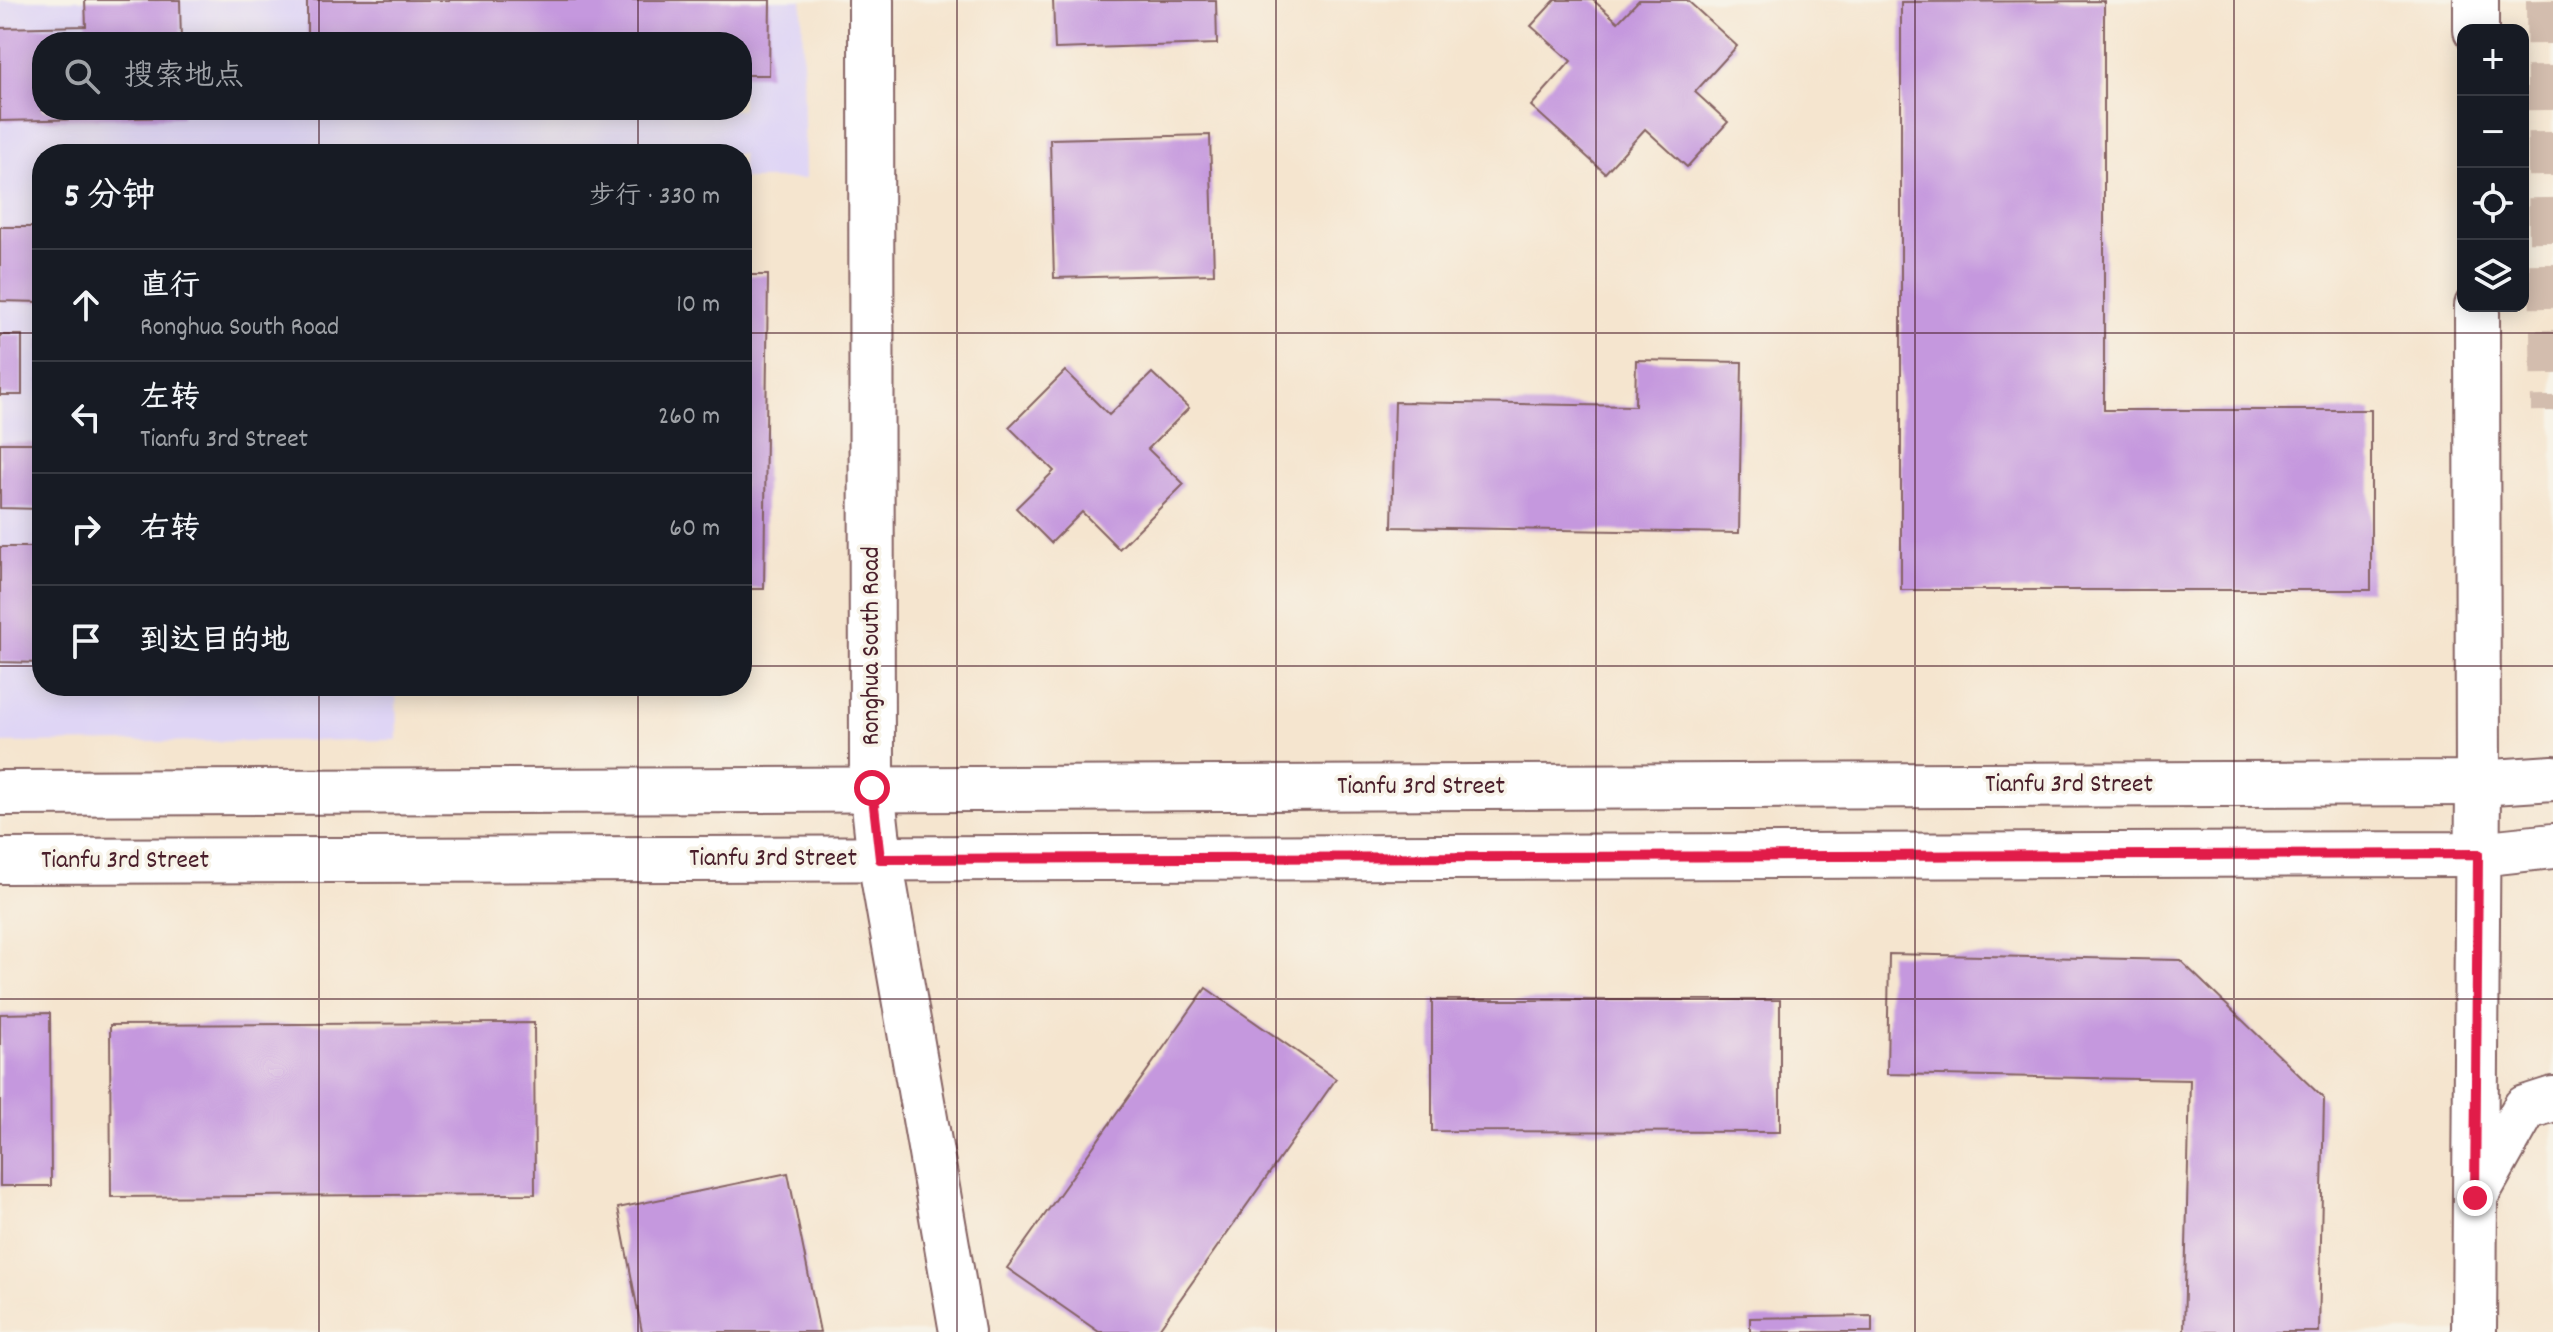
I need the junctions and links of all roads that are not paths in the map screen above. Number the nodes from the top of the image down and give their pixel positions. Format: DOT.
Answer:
graph roads {
  1 [pos="871,0"];
  2 [pos="2476,0"];
  3 [pos="2476,24"];
  4 [pos="2477,312"];
  5 [pos="2553,778"];
  6 [pos="2478,783"];
  7 [pos="872,788"];
  8 [pos="0,793"];
  9 [pos="2553,846"];
  10 [pos="2478,854"];
  11 [pos="880,859"];
  12 [pos="0,861"];
  13 [pos="2553,1099"];
  14 [pos="2475,1198"];
  15 [pos="962,1332"];
  16 [pos="2474,1332"];
  1 -- 7 [label="street, Ronghua South Road"];
  2 -- 3 [label="street"];
  4 -- 6 [label="street"];
  5 -- 6 [label="street, Tianfu 3rd Street"];
  6 -- 7 [label="street, Tianfu 3rd Street"];
  6 -- 10 [label="street"];
  7 -- 8 [label="street, Tianfu 3rd Street"];
  7 -- 11 [label="street, Ronghua South Road"];
  9 -- 10 [label="street, Tianfu 3rd Street"];
  10 -- 11 [label="street, Tianfu 3rd Street"];
  10 -- 14 [label="street"];
  11 -- 12 [label="street, Tianfu 3rd Street"];
  11 -- 15 [label="street, Ronghua South Road"];
  13 -- 14 [label="street"];
  14 -- 16 [label="street"];
}
